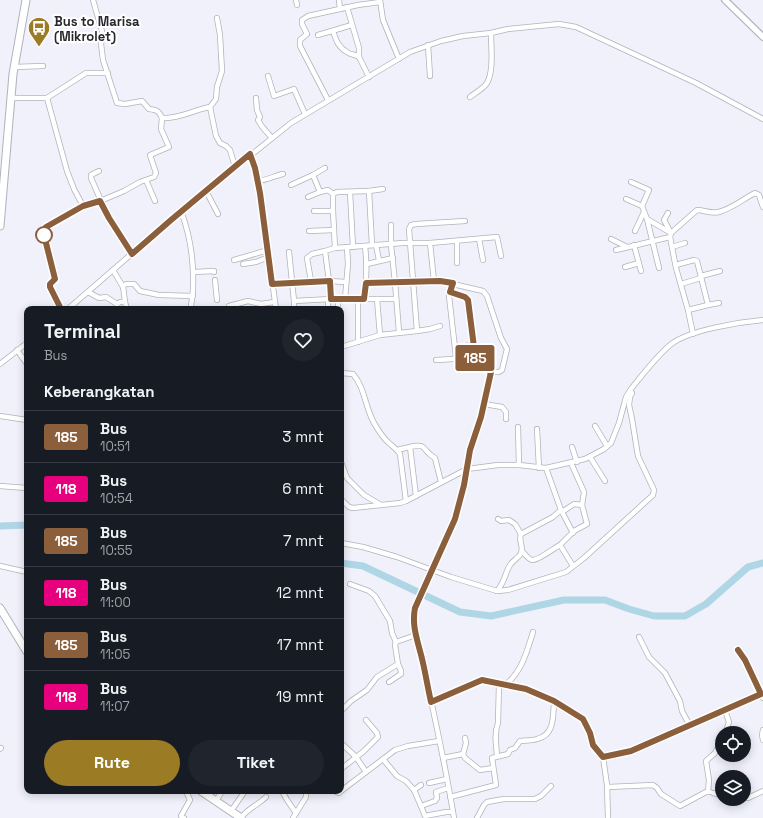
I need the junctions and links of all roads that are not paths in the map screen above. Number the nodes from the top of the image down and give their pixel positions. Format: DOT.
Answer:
graph roads {
  1 [pos="26,0"];
  2 [pos="93,0"];
  3 [pos="339,0"];
  4 [pos="725,0"];
  5 [pos="380,1"];
  6 [pos="359,2"];
  7 [pos="347,7"];
  8 [pos="340,9"];
  9 [pos="217,18"];
  10 [pos="352,25"];
  11 [pos="333,31"];
  12 [pos="491,33"];
  13 [pos="318,35"];
  14 [pos="763,37"];
  15 [pos="428,44"];
  16 [pos="359,57"];
  17 [pos="399,59"];
  18 [pos="43,66"];
  19 [pos="14,67"];
  20 [pos="108,73"];
  21 [pos="268,76"];
  22 [pos="430,76"];
  23 [pos="369,77"];
  24 [pos="301,86"];
  25 [pos="294,89"];
  26 [pos="470,97"];
  27 [pos="11,98"];
  28 [pos="47,98"];
  29 [pos="256,98"];
  30 [pos="328,100"];
  31 [pos="210,107"];
  32 [pos="305,114"];
  33 [pos="162,118"];
  34 [pos="763,119"];
  35 [pos="271,137"];
  36 [pos="250,154"];
  37 [pos="235,167"];
  38 [pos="325,168"];
  39 [pos="99,171"];
  40 [pos="283,174"];
  41 [pos="313,175"];
  42 [pos="146,180"];
  43 [pos="258,181"];
  44 [pos="632,182"];
  45 [pos="291,185"];
  46 [pos="383,189"];
  47 [pos="206,191"];
  48 [pos="369,191"];
  49 [pos="320,192"];
  50 [pos="350,192"];
  51 [pos="333,194"];
  52 [pos="308,197"];
  53 [pos="626,199"];
  54 [pos="100,201"];
  55 [pos="155,201"];
  56 [pos="83,206"];
  57 [pos="642,206"];
  58 [pos="763,207"];
  59 [pos="181,211"];
  60 [pos="333,211"];
  61 [pos="314,212"];
  62 [pos="644,212"];
  63 [pos="668,213"];
  64 [pos="218,214"];
  65 [pos="0,218"];
  66 [pos="647,219"];
  67 [pos="465,221"];
  68 [pos="391,225"];
  69 [pos="0,226"];
  70 [pos="334,230"];
  71 [pos="309,231"];
  72 [pos="635,231"];
  73 [pos="671,235"];
  74 [pos="479,239"];
  75 [pos="611,239"];
  76 [pos="457,240"];
  77 [pos="652,241"];
  78 [pos="411,243"];
  79 [pos="430,243"];
  80 [pos="684,243"];
  81 [pos="391,244"];
  82 [pos="374,245"];
  83 [pos="634,245"];
  84 [pos="364,246"];
  85 [pos="347,247"];
  86 [pos="354,247"];
  87 [pos="627,247"];
  88 [pos="672,247"];
  89 [pos="335,248"];
  90 [pos="268,250"];
  91 [pos="616,250"];
  92 [pos="325,251"];
  93 [pos="289,252"];
  94 [pos="132,254"];
  95 [pos="501,256"];
  96 [pos="269,258"];
  97 [pos="393,258"];
  98 [pos="234,260"];
  99 [pos="379,260"];
  100 [pos="483,260"];
  101 [pos="457,263"];
  102 [pos="639,263"];
  103 [pos="243,264"];
  104 [pos="367,264"];
  105 [pos="676,265"];
  106 [pos="625,267"];
  107 [pos="659,268"];
  108 [pos="113,270"];
  109 [pos="720,271"];
  110 [pos="194,272"];
  111 [pos="214,272"];
  112 [pos="641,272"];
  113 [pos="701,277"];
  114 [pos="215,280"];
  115 [pos="311,281"];
  116 [pos="330,281"];
  117 [pos="414,281"];
  118 [pos="434,281"];
  119 [pos="346,282"];
  120 [pos="395,282"];
  121 [pos="292,283"];
  122 [pos="366,283"];
  123 [pos="453,283"];
  124 [pos="272,284"];
  125 [pos="681,284"];
  126 [pos="124,287"];
  127 [pos="88,292"];
  128 [pos="450,292"];
  129 [pos="193,296"];
  130 [pos="345,299"];
  131 [pos="358,299"];
  132 [pos="364,299"];
  133 [pos="377,299"];
  134 [pos="396,299"];
  135 [pos="217,300"];
  136 [pos="330,300"];
  137 [pos="338,300"];
  138 [pos="294,301"];
  139 [pos="126,302"];
  140 [pos="274,302"];
  141 [pos="719,303"];
  142 [pos="708,305"];
  143 [pos="60,306"];
  144 [pos="72,306"];
  145 [pos="116,306"];
  146 [pos="118,306"];
  147 [pos="126,306"];
  148 [pos="191,306"];
  149 [pos="229,306"];
  150 [pos="275,306"];
  151 [pos="294,306"];
  152 [pos="329,306"];
  153 [pos="338,306"];
  154 [pos="688,310"];
  155 [pos="763,320"];
  156 [pos="440,326"];
  157 [pos="417,331"];
  158 [pos="399,332"];
  159 [pos="692,334"];
  160 [pos="380,335"];
  161 [pos="358,342"];
  162 [pos="24,345"];
  163 [pos="474,345"];
  164 [pos="344,346"];
  165 [pos="456,347"];
  166 [pos="18,350"];
  167 [pos="24,359"];
  168 [pos="436,360"];
  169 [pos="0,364"];
  170 [pos="491,372"];
  171 [pos="344,373"];
  172 [pos="641,378"];
  173 [pos="484,404"];
  174 [pos="0,416"];
  175 [pos="506,419"];
  176 [pos="24,420"];
  177 [pos="595,426"];
  178 [pos="518,427"];
  179 [pos="537,429"];
  180 [pos="572,446"];
  181 [pos="607,446"];
  182 [pos="410,447"];
  183 [pos="397,450"];
  184 [pos="590,456"];
  185 [pos="577,462"];
  186 [pos="572,463"];
  187 [pos="518,465"];
  188 [pos="539,468"];
  189 [pos="546,468"];
  190 [pos="467,469"];
  191 [pos="344,476"];
  192 [pos="605,481"];
  193 [pos="441,482"];
  194 [pos="0,486"];
  195 [pos="24,488"];
  196 [pos="416,496"];
  197 [pos="406,501"];
  198 [pos="344,502"];
  199 [pos="381,505"];
  200 [pos="582,505"];
  201 [pos="561,511"];
  202 [pos="498,519"];
  203 [pos="573,533"];
  204 [pos="521,534"];
  205 [pos="344,544"];
  206 [pos="560,545"];
  207 [pos="522,551"];
  208 [pos="0,566"];
  209 [pos="573,566"];
  210 [pos="433,569"];
  211 [pos="24,571"];
  212 [pos="350,584"];
  213 [pos="497,591"];
  214 [pos="0,608"];
  215 [pos="533,632"];
  216 [pos="416,635"];
  217 [pos="639,638"];
  218 [pos="396,642"];
  219 [pos="24,647"];
  220 [pos="738,650"];
  221 [pos="398,664"];
  222 [pos="389,682"];
  223 [pos="499,684"];
  224 [pos="505,685"];
  225 [pos="762,695"];
  226 [pos="554,701"];
  227 [pos="431,702"];
  228 [pos="344,708"];
  229 [pos="725,710"];
  230 [pos="366,720"];
  231 [pos="690,726"];
  232 [pos="728,726"];
  233 [pos="763,730"];
  234 [pos="465,738"];
  235 [pos="763,740"];
  236 [pos="440,741"];
  237 [pos="344,746"];
  238 [pos="715,753"];
  239 [pos="463,754"];
  240 [pos="497,756"];
  241 [pos="356,757"];
  242 [pos="603,757"];
  243 [pos="443,758"];
  244 [pos="383,759"];
  245 [pos="344,767"];
  246 [pos="493,768"];
  247 [pos="366,772"];
  248 [pos="447,779"];
  249 [pos="430,783"];
  250 [pos="421,785"];
  251 [pos="551,786"];
  252 [pos="608,787"];
  253 [pos="448,788"];
  254 [pos="344,789"];
  255 [pos="414,790"];
  256 [pos="763,791"];
  257 [pos="710,792"];
  258 [pos="715,793"];
  259 [pos="187,794"];
  260 [pos="206,794"];
  261 [pos="220,794"];
  262 [pos="243,794"];
  263 [pos="284,794"];
  264 [pos="306,794"];
  265 [pos="450,796"];
  266 [pos="266,797"];
  267 [pos="751,797"];
  268 [pos="216,801"];
  269 [pos="421,806"];
  270 [pos="231,811"];
  271 [pos="453,812"];
  272 [pos="296,813"];
  273 [pos="423,817"];
  274 [pos="184,818"];
  275 [pos="241,818"];
  276 [pos="293,818"];
  277 [pos="454,818"];
  278 [pos="477,818"];
  279 [pos="608,818"];
  1 -- 19 [label="main road"];
  2 -- 20 [label="street"];
  3 -- 8 [label="street"];
  4 -- 14 [label="street"];
  5 -- 6 [label="street"];
  5 -- 17 [label="street"];
  6 -- 7 [label="street"];
  7 -- 8 [label="street"];
  7 -- 10 [label="street"];
  8 -- 30 [label="street"];
  9 -- 31 [label="street"];
  10 -- 11 [label="street"];
  10 -- 16 [label="street"];
  11 -- 13 [label="street"];
  11 -- 16 [label="street"];
  12 -- 15 [label="street"];
  12 -- 26 [label="street"];
  12 -- 34 [label="street"];
  15 -- 17 [label="street"];
  15 -- 22 [label="street"];
  16 -- 23 [label="street"];
  17 -- 23 [label="street"];
  18 -- 19 [label="street"];
  19 -- 27 [label="main road"];
  20 -- 28 [label="street"];
  20 -- 33 [label="street"];
  21 -- 25 [label="street"];
  23 -- 30 [label="street"];
  24 -- 25 [label="street"];
  25 -- 32 [label="street"];
  27 -- 28 [label="street"];
  27 -- 65 [label="main road"];
  28 -- 56 [label="street"];
  29 -- 35 [label="street"];
  30 -- 32 [label="street"];
  31 -- 33 [label="street"];
  31 -- 37 [label="street"];
  32 -- 35 [label="street"];
  33 -- 42 [label="street"];
  35 -- 36 [label="street"];
  36 -- 37 [label="street"];
  36 -- 43 [label="street"];
  37 -- 47 [label="street"];
  38 -- 41 [label="street"];
  39 -- 54 [label="street"];
  40 -- 43 [label="street"];
  41 -- 45 [label="street"];
  41 -- 49 [label="street"];
  42 -- 54 [label="street"];
  42 -- 55 [label="street"];
  43 -- 90 [label="street"];
  44 -- 57 [label="street"];
  46 -- 48 [label="street"];
  47 -- 59 [label="street"];
  47 -- 64 [label="street"];
  48 -- 50 [label="street"];
  48 -- 82 [label="street"];
  49 -- 51 [label="street"];
  49 -- 52 [label="street"];
  50 -- 51 [label="street"];
  50 -- 86 [label="street"];
  51 -- 60 [label="street"];
  53 -- 57 [label="street"];
  54 -- 56 [label="street"];
  54 -- 94 [label="street"];
  56 -- 143 [label="street"];
  57 -- 62 [label="street"];
  58 -- 73 [label="street"];
  59 -- 94 [label="street"];
  59 -- 110 [label="street"];
  60 -- 61 [label="street"];
  60 -- 70 [label="street"];
  62 -- 66 [label="street"];
  62 -- 72 [label="street"];
  63 -- 73 [label="street"];
  65 -- 69 [label="main road"];
  66 -- 73 [label="street"];
  66 -- 77 [label="street"];
  67 -- 78 [label="street"];
  68 -- 81 [label="street"];
  70 -- 71 [label="street"];
  70 -- 89 [label="street"];
  73 -- 77 [label="street"];
  73 -- 88 [label="street"];
  74 -- 76 [label="street"];
  74 -- 95 [label="street"];
  74 -- 100 [label="street"];
  75 -- 87 [label="street"];
  76 -- 79 [label="street"];
  76 -- 101 [label="street"];
  77 -- 83 [label="street"];
  77 -- 107 [label="street"];
  78 -- 79 [label="street"];
  78 -- 81 [label="street"];
  78 -- 117 [label="street"];
  79 -- 118 [label="street"];
  80 -- 88 [label="street"];
  81 -- 82 [label="street"];
  81 -- 97 [label="street"];
  82 -- 84 [label="street"];
  82 -- 99 [label="street"];
  83 -- 87 [label="street"];
  83 -- 102 [label="street"];
  84 -- 86 [label="street"];
  84 -- 104 [label="street"];
  85 -- 86 [label="street"];
  85 -- 89 [label="street"];
  85 -- 119 [label="street"];
  87 -- 91 [label="street"];
  88 -- 105 [label="street"];
  89 -- 92 [label="street"];
  90 -- 96 [label="street"];
  90 -- 98 [label="street"];
  92 -- 115 [label="street"];
  92 -- 116 [label="street"];
  93 -- 121 [label="street"];
  94 -- 108 [label="street"];
  96 -- 103 [label="street"];
  96 -- 124 [label="street"];
  97 -- 99 [label="street"];
  97 -- 120 [label="street"];
  99 -- 104 [label="street"];
  102 -- 106 [label="street"];
  102 -- 112 [label="street"];
  104 -- 122 [label="street"];
  105 -- 113 [label="street"];
  105 -- 125 [label="street"];
  108 -- 126 [label="street"];
  108 -- 127 [label="street"];
  109 -- 113 [label="street"];
  110 -- 111 [label="street"];
  110 -- 129 [label="street"];
  113 -- 125 [label="street"];
  113 -- 142 [label="street"];
  114 -- 135 [label="street"];
  115 -- 116 [label="street"];
  115 -- 121 [label="street"];
  116 -- 119 [label="street"];
  116 -- 136 [label="street"];
  117 -- 118 [label="street"];
  117 -- 120 [label="street"];
  117 -- 157 [label="street"];
  118 -- 123 [label="street"];
  119 -- 130 [label="street"];
  120 -- 122 [label="street"];
  120 -- 134 [label="street"];
  121 -- 124 [label="street"];
  121 -- 138 [label="street"];
  122 -- 132 [label="street"];
  123 -- 128 [label="street"];
  123 -- 170 [label="street"];
  124 -- 140 [label="street"];
  125 -- 154 [label="street"];
  126 -- 129 [label="street"];
  126 -- 139 [label="street"];
  127 -- 144 [label="street"];
  127 -- 145 [label="street"];
  128 -- 163 [label="street"];
  128 -- 165 [label="street"];
  129 -- 148 [label="street"];
  130 -- 131 [label="street"];
  130 -- 137 [label="street"];
  131 -- 132 [label="street"];
  131 -- 161 [label="street"];
  132 -- 133 [label="street"];
  133 -- 134 [label="street"];
  133 -- 160 [label="street"];
  134 -- 158 [label="street"];
  136 -- 137 [label="street"];
  136 -- 138 [label="street"];
  136 -- 152 [label="street"];
  137 -- 153 [label="street"];
  138 -- 151 [label="street"];
  139 -- 146 [label="street"];
  139 -- 147 [label="street"];
  140 -- 149 [label="street"];
  140 -- 150 [label="street"];
  141 -- 142 [label="street"];
  142 -- 154 [label="street"];
  154 -- 159 [label="street"];
  155 -- 159 [label="street"];
  156 -- 157 [label="street"];
  157 -- 158 [label="street"];
  158 -- 160 [label="street"];
  159 -- 172 [label="street"];
  160 -- 161 [label="street"];
  161 -- 164 [label="street"];
  162 -- 166 [label="street"];
  163 -- 165 [label="street"];
  163 -- 170 [label="street"];
  165 -- 168 [label="street"];
  166 -- 167 [label="street"];
  166 -- 169 [label="street"];
  170 -- 173 [label="street"];
  171 -- 183 [label="street"];
  172 -- 181 [label="street"];
  172 -- 209 [label="street"];
  173 -- 175 [label="street"];
  173 -- 190 [label="street"];
  174 -- 176 [label="street"];
  177 -- 181 [label="street"];
  178 -- 187 [label="street"];
  179 -- 188 [label="street"];
  180 -- 185 [label="street"];
  181 -- 184 [label="street"];
  182 -- 183 [label="street"];
  182 -- 193 [label="street"];
  182 -- 196 [label="street"];
  183 -- 197 [label="street"];
  184 -- 185 [label="street"];
  184 -- 192 [label="street"];
  185 -- 186 [label="street"];
  186 -- 189 [label="street"];
  186 -- 200 [label="street"];
  187 -- 188 [label="street"];
  187 -- 190 [label="street"];
  188 -- 189 [label="street"];
  189 -- 201 [label="street"];
  190 -- 193 [label="street"];
  190 -- 210 [label="street"];
  191 -- 199 [label="street"];
  193 -- 196 [label="street"];
  194 -- 195 [label="street"];
  196 -- 197 [label="street"];
  197 -- 199 [label="street"];
  198 -- 199 [label="street"];
  200 -- 201 [label="street"];
  200 -- 203 [label="street"];
  201 -- 203 [label="street"];
  201 -- 204 [label="street"];
  202 -- 204 [label="street"];
  203 -- 206 [label="street"];
  204 -- 207 [label="street"];
  205 -- 210 [label="street"];
  206 -- 207 [label="street"];
  206 -- 209 [label="street"];
  207 -- 213 [label="street"];
  208 -- 211 [label="street"];
  209 -- 213 [label="street"];
  210 -- 213 [label="street"];
  210 -- 216 [label="street"];
  212 -- 218 [label="street"];
  214 -- 219 [label="main road"];
  215 -- 224 [label="street"];
  216 -- 218 [label="street"];
  216 -- 227 [label="street"];
  217 -- 231 [label="street"];
  218 -- 221 [label="street"];
  220 -- 225 [label="street"];
  221 -- 222 [label="street"];
  221 -- 228 [label="street"];
  223 -- 224 [label="street"];
  223 -- 227 [label="street"];
  223 -- 240 [label="street"];
  224 -- 226 [label="street"];
  225 -- 229 [label="street"];
  226 -- 240 [label="street"];
  226 -- 242 [label="street"];
  227 -- 236 [label="street"];
  229 -- 231 [label="street"];
  229 -- 232 [label="street"];
  230 -- 241 [label="street"];
  231 -- 242 [label="street"];
  233 -- 235 [label="street"];
  234 -- 239 [label="street"];
  236 -- 243 [label="street"];
  236 -- 244 [label="street"];
  237 -- 241 [label="street"];
  238 -- 257 [label="street"];
  239 -- 243 [label="street"];
  239 -- 246 [label="street"];
  240 -- 246 [label="street"];
  241 -- 245 [label="street"];
  241 -- 247 [label="street"];
  242 -- 252 [label="street"];
  243 -- 248 [label="street"];
  244 -- 247 [label="street"];
  244 -- 255 [label="street"];
  246 -- 265 [label="street"];
  247 -- 254 [label="street"];
  248 -- 249 [label="street"];
  248 -- 253 [label="street"];
  250 -- 255 [label="street"];
  251 -- 278 [label="street"];
  252 -- 257 [label="street"];
  252 -- 279 [label="street"];
  253 -- 265 [label="street"];
  253 -- 269 [label="street"];
  255 -- 269 [label="street"];
  256 -- 267 [label="street"];
  257 -- 258 [label="street"];
  259 -- 274 [label="street"];
  260 -- 268 [label="main road"];
  261 -- 268 [label="street"];
  262 -- 270 [label="street"];
  263 -- 272 [label="street"];
  264 -- 272 [label="street"];
  265 -- 271 [label="street"];
  266 -- 275 [label="street"];
  268 -- 270 [label="main road"];
  269 -- 273 [label="street"];
  270 -- 275 [label="main road"];
  271 -- 273 [label="street"];
  271 -- 277 [label="street"];
  272 -- 276 [label="street"];
}
